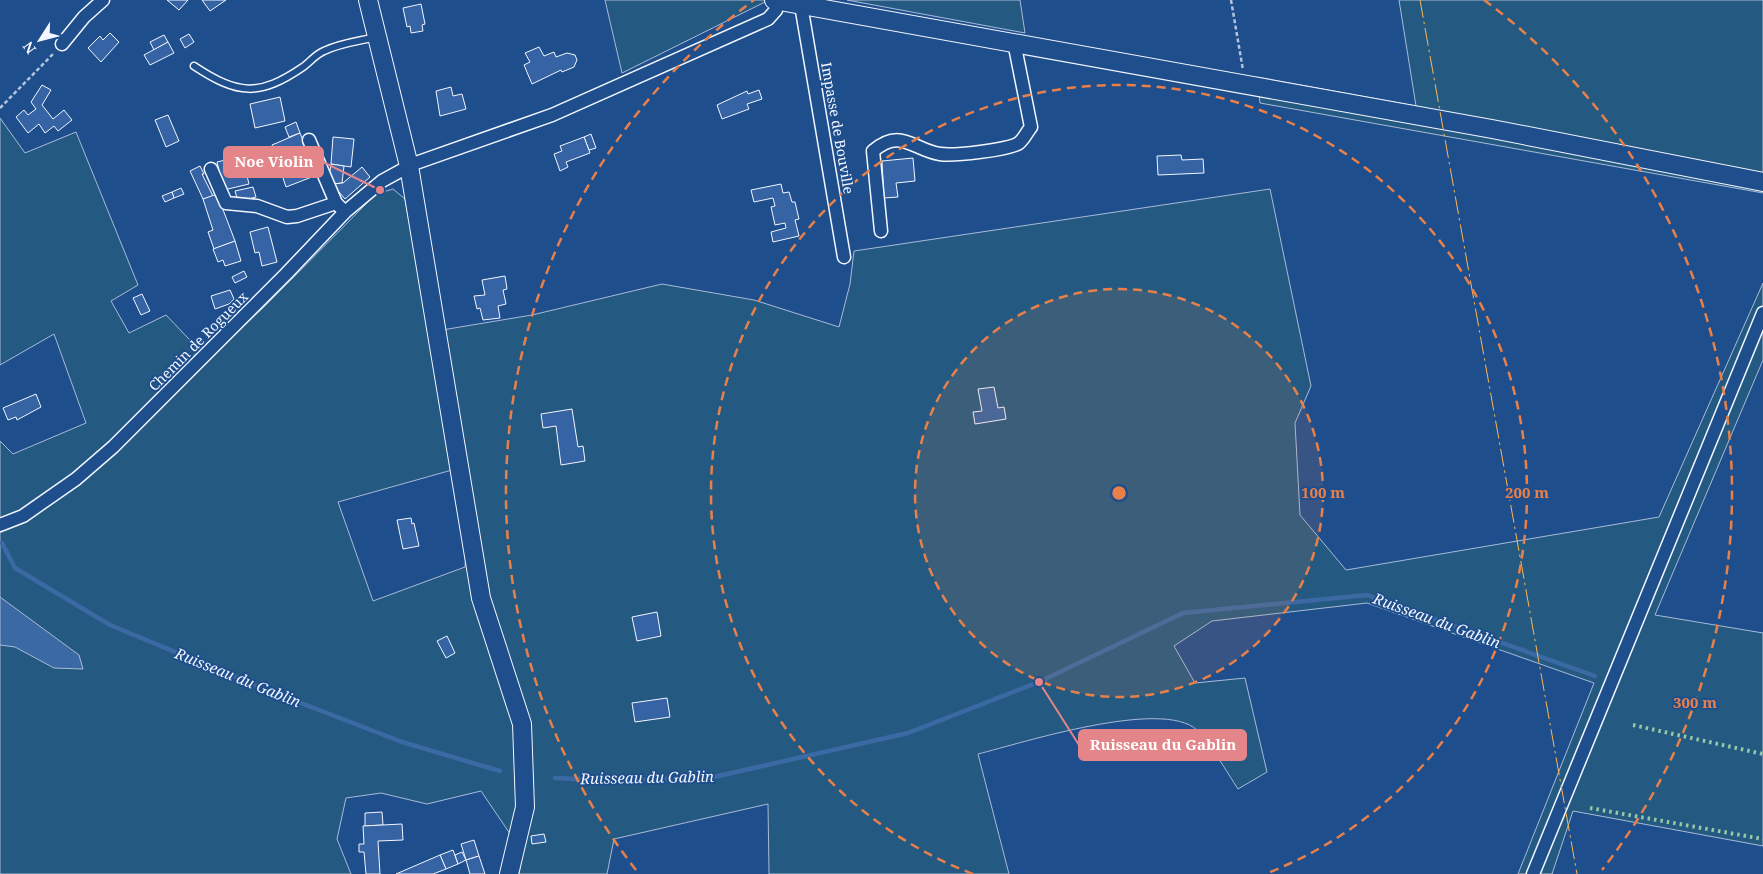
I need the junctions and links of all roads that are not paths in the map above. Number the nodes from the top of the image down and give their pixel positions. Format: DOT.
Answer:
graph roads {
  1 [pos="102,0"];
  2 [pos="368,0"];
  3 [pos="776,0"];
  4 [pos="801,5"];
  5 [pos="378,36"];
  6 [pos="1014,42"];
  7 [pos="62,44"];
  8 [pos="194,66"];
  9 [pos="309,140"];
  10 [pos="409,166"];
  11 [pos="212,169"];
  12 [pos="1763,182"];
  13 [pos="340,207"];
  14 [pos="881,231"];
  15 [pos="844,257"];
  16 [pos="1763,313"];
  17 [pos="0,525"];
  18 [pos="509,874"];
  19 [pos="1534,874"];
  1 -- 7 [label="street"];
  2 -- 5 [label="street"];
  3 -- 4 [label="street"];
  3 -- 10 [label="street, Chemin de Rogueux"];
  4 -- 6 [label="street"];
  4 -- 15 [label="street, Impasse de Bouville"];
  5 -- 8 [label="lane"];
  5 -- 10 [label="street"];
  6 -- 12 [label="street"];
  6 -- 14 [label="street"];
  9 -- 13 [label="street"];
  10 -- 13 [label="street, Chemin de Rogueux"];
  10 -- 18 [label="street"];
  11 -- 13 [label="street"];
  13 -- 17 [label="street, Chemin de Rogueux"];
  16 -- 19 [label="street"];
}
